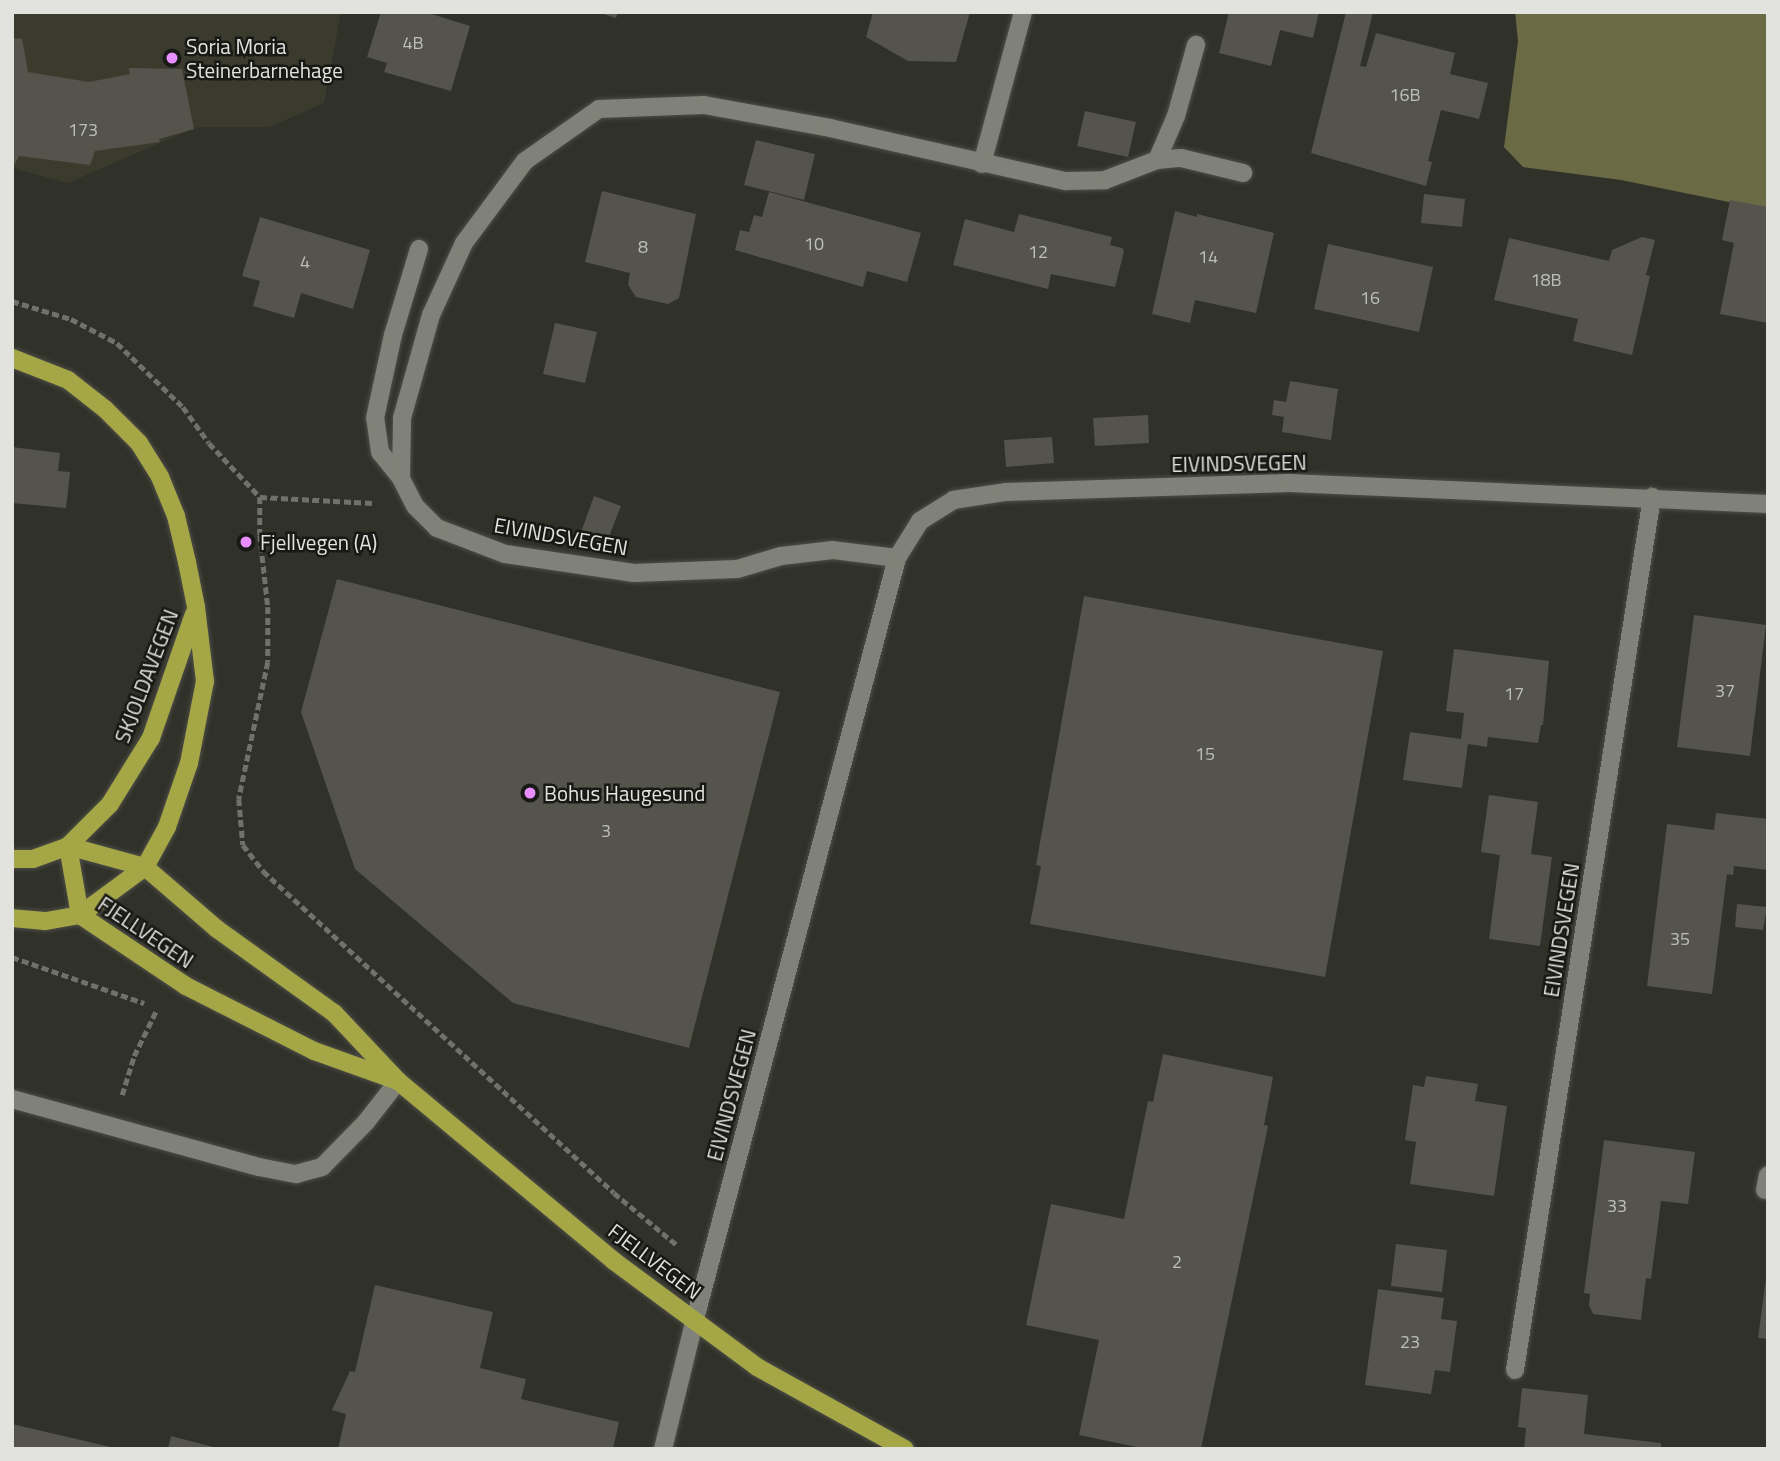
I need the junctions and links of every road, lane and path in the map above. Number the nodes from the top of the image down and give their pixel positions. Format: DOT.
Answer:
graph roads {
  1 [pos="1023,12"];
  2 [pos="1196,45"];
  3 [pos="1157,160"];
  4 [pos="982,164"];
  5 [pos="1243,173"];
  6 [pos="419,249"];
  7 [pos="12,301"];
  8 [pos="12,358"];
  9 [pos="401,478"];
  10 [pos="1652,496"];
  11 [pos="260,497"];
  12 [pos="1768,504"];
  13 [pos="415,506"];
  14 [pos="897,558"];
  15 [pos="197,607"];
  16 [pos="68,846"];
  17 [pos="12,859"];
  18 [pos="145,867"];
  19 [pos="80,915"];
  20 [pos="12,918"];
  21 [pos="12,957"];
  22 [pos="158,1008"];
  23 [pos="164,1011"];
  24 [pos="398,1081"];
  25 [pos="12,1099"];
  26 [pos="113,1126"];
  27 [pos="708,1269"];
  28 [pos="695,1319"];
  29 [pos="1515,1370"];
  30 [pos="663,1449"];
  31 [pos="905,1449"];
  1 -- 4 [label="street"];
  2 -- 3 [label="street"];
  3 -- 4 [label="street, EIVINDSVEGEN"];
  3 -- 5 [label="street, EIVINDSVEGEN"];
  4 -- 9 [label="street, EIVINDSVEGEN"];
  6 -- 9 [label="street"];
  7 -- 11 [label="path"];
  8 -- 15 [label="main road, SKJOLDAVEGEN"];
  9 -- 13 [label="street, EIVINDSVEGEN"];
  10 -- 12 [label="street, EIVINDSVEGEN"];
  10 -- 14 [label="street, EIVINDSVEGEN"];
  10 -- 29 [label="street, EIVINDSVEGEN"];
  11 -- 13 [label="path"];
  11 -- 27 [label="path"];
  13 -- 14 [label="street, EIVINDSVEGEN"];
  14 -- 27 [label="street, EIVINDSVEGEN"];
  15 -- 16 [label="main road, SKJOLDAVEGEN"];
  15 -- 18 [label="main road, SKJOLDAVEGEN"];
  16 -- 17 [label="main road, SKJOLDAVEGEN"];
  16 -- 18 [label="main road, FJELLVEGEN"];
  16 -- 19 [label="main road, FJELLVEGEN"];
  18 -- 19 [label="main road, SKJOLDAVEGEN"];
  18 -- 24 [label="main road, FJELLVEGEN"];
  19 -- 20 [label="main road, SKJOLDAVEGEN"];
  19 -- 24 [label="main road, FJELLVEGEN"];
  21 -- 22 [label="path"];
  22 -- 23 [label="path"];
  22 -- 26 [label="path"];
  24 -- 26 [label="street"];
  24 -- 28 [label="main road, FJELLVEGEN"];
  25 -- 26 [label="street"];
  27 -- 28 [label="street, EIVINDSVEGEN"];
  28 -- 30 [label="street, EIVINDSVEGEN"];
  28 -- 31 [label="main road, FJELLVEGEN"];
}
